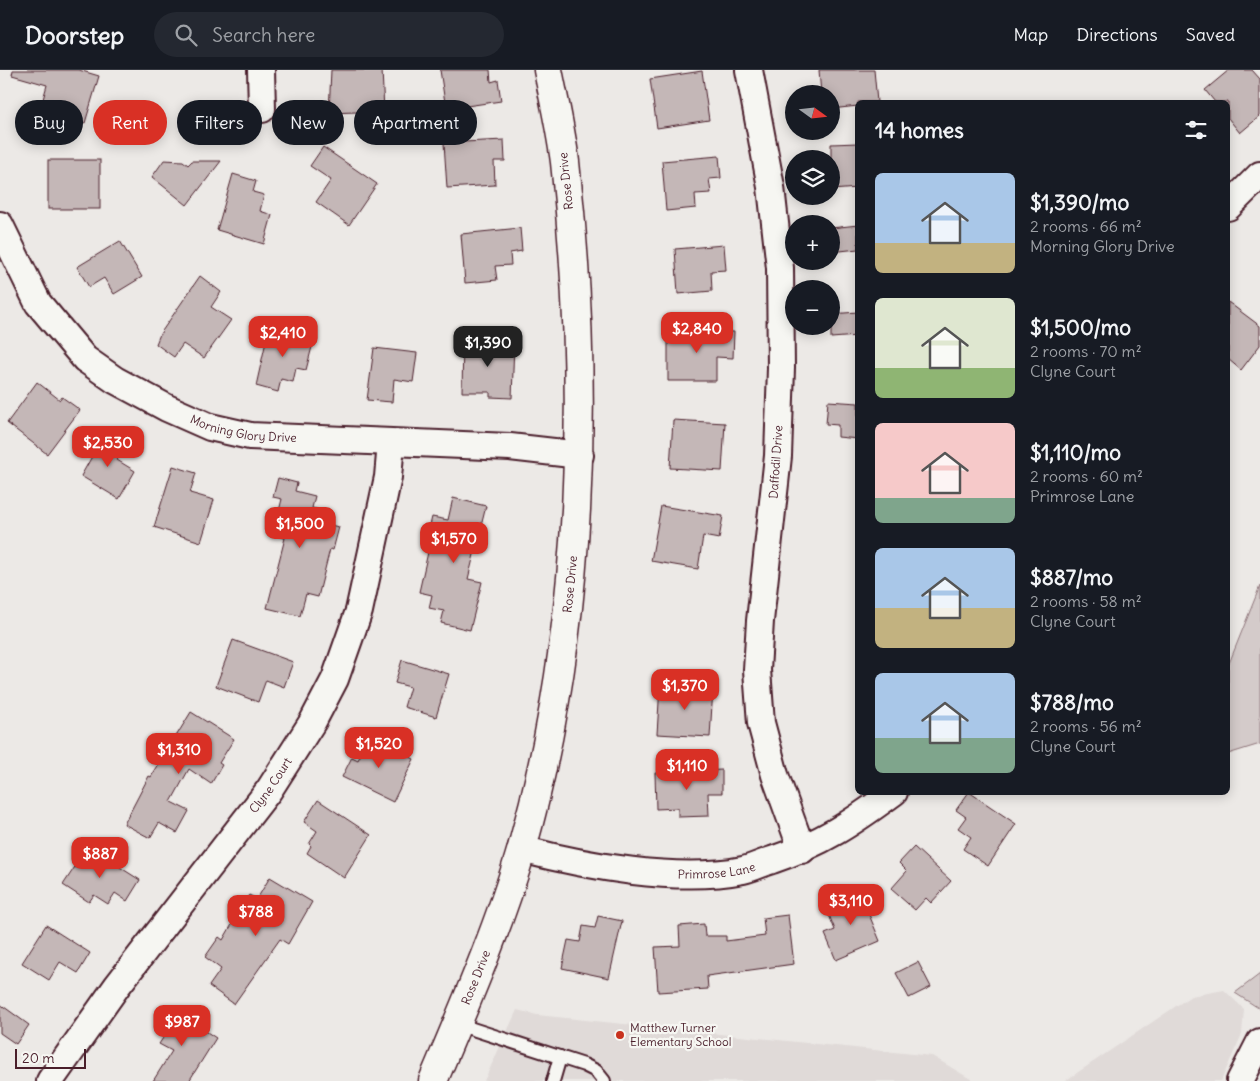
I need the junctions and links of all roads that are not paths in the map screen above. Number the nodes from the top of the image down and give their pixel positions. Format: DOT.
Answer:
graph roads {
  1 [pos="261,70"];
  2 [pos="548,70"];
  3 [pos="749,70"];
  4 [pos="262,100"];
  5 [pos="1260,175"];
  6 [pos="1230,205"];
  7 [pos="0,225"];
  8 [pos="391,443"];
  9 [pos="580,455"];
  10 [pos="890,795"];
  11 [pos="522,849"];
  12 [pos="802,850"];
  13 [pos="457,1024"];
  14 [pos="1260,1042"];
  15 [pos="560,1057"];
  16 [pos="50,1081"];
  17 [pos="434,1081"];
  18 [pos="553,1081"];
  19 [pos="604,1081"];
  20 [pos="1240,1081"];
  1 -- 4 [label="street"];
  2 -- 9 [label="main road, Rose Drive"];
  3 -- 12 [label="street, Daffodil Drive"];
  5 -- 6 [label="street"];
  7 -- 8 [label="street, Morning Glory Drive"];
  8 -- 9 [label="street, Morning Glory Drive"];
  8 -- 16 [label="street, Clyne Court"];
  9 -- 11 [label="main road, Rose Drive"];
  10 -- 12 [label="street, Primrose Lane"];
  11 -- 12 [label="street, Primrose Lane"];
  11 -- 13 [label="main road, Rose Drive"];
  13 -- 15 [label="lane"];
  13 -- 17 [label="main road, Rose Drive"];
  14 -- 20 [label="street"];
  15 -- 18 [label="lane"];
  15 -- 19 [label="lane"];
}
